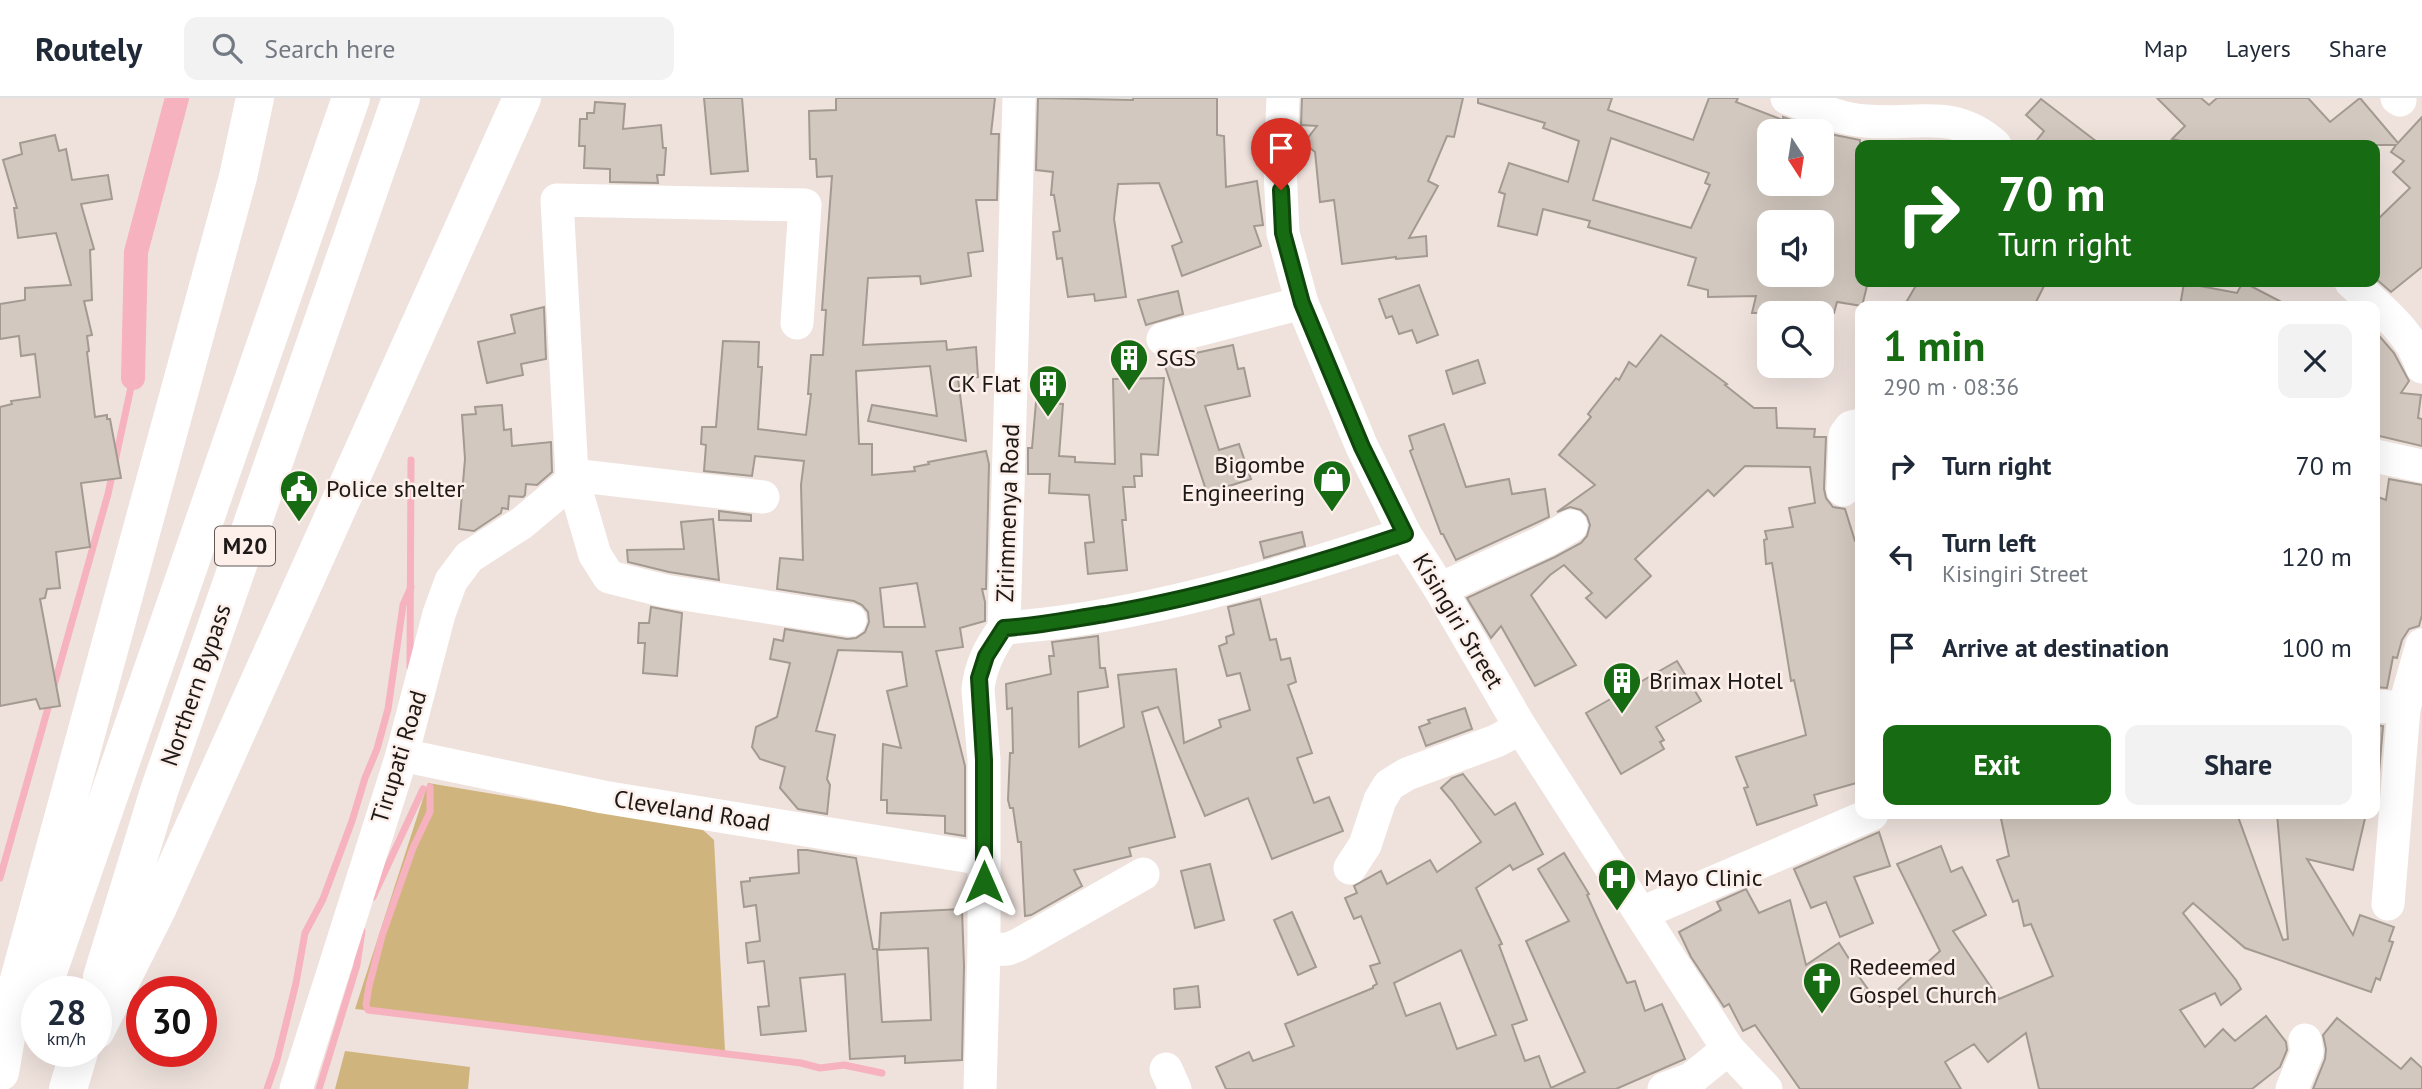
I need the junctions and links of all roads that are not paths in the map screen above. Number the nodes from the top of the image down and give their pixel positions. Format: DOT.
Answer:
graph roads {
  1 [pos="255,98"];
  2 [pos="351,98"];
  3 [pos="401,98"];
  4 [pos="522,98"];
  5 [pos="1019,98"];
  6 [pos="1283,98"];
  7 [pos="1787,98"];
  8 [pos="1989,140"];
  9 [pos="2356,287"];
  10 [pos="2371,301"];
  11 [pos="1302,303"];
  12 [pos="2380,309"];
  13 [pos="797,323"];
  14 [pos="1163,339"];
  15 [pos="2422,367"];
  16 [pos="1855,426"];
  17 [pos="2380,457"];
  18 [pos="2422,466"];
  19 [pos="572,477"];
  20 [pos="1843,490"];
  21 [pos="763,497"];
  22 [pos="1571,526"];
  23 [pos="1405,534"];
  24 [pos="1440,589"];
  25 [pos="850,620"];
  26 [pos="1004,628"];
  27 [pos="2422,645"];
  28 [pos="2389,707"];
  29 [pos="1521,728"];
  30 [pos="402,755"];
  31 [pos="1860,819"];
  32 [pos="984,859"];
  33 [pos="1350,868"];
  34 [pos="1143,874"];
  35 [pos="2388,904"];
  36 [pos="1642,913"];
  37 [pos="984,950"];
  38 [pos="47,976"];
  39 [pos="102,976"];
  40 [pos="112,998"];
  41 [pos="2305,1040"];
  42 [pos="1728,1049"];
  43 [pos="21,1050"];
  44 [pos="0,1072"];
  45 [pos="7,1089"];
  46 [pos="296,1089"];
  47 [pos="980,1089"];
  48 [pos="1664,1089"];
  49 [pos="1766,1089"];
  50 [pos="2292,1089"];
  1 -- 44 [label="highway"];
  2 -- 38 [label="highway, Northern Bypass / M20"];
  3 -- 39 [label="highway, Northern Bypass / M20"];
  4 -- 40 [label="highway"];
  5 -- 26 [label="street, Zirimmenya Road"];
  6 -- 11 [label="street, Kisingiri Street"];
  7 -- 8 [label="street"];
  9 -- 10 [label="street"];
  11 -- 14 [label="street"];
  11 -- 23 [label="street, Kisingiri Street"];
  12 -- 15 [label="street"];
  13 -- 19 [label="street"];
  16 -- 20 [label="street"];
  17 -- 18 [label="street"];
  19 -- 21 [label="street"];
  19 -- 25 [label="street"];
  19 -- 30 [label="street, Tirupati Road"];
  22 -- 24 [label="street"];
  23 -- 24 [label="street, Kisingiri Street"];
  23 -- 26 [label="street"];
  24 -- 29 [label="street, Kisingiri Street"];
  26 -- 32 [label="street, Zirimmenya Road"];
  27 -- 28 [label="street"];
  28 -- 35 [label="street"];
  29 -- 33 [label="street"];
  29 -- 36 [label="street, Kisingiri Street"];
  30 -- 32 [label="street, Cleveland Road"];
  30 -- 46 [label="street, Tirupati Road"];
  31 -- 36 [label="street"];
  32 -- 37 [label="street, Zirimmenya Road"];
  34 -- 37 [label="street"];
  36 -- 42 [label="street, Kisingiri Street"];
  37 -- 47 [label="street, Zirimmenya Road"];
  41 -- 50 [label="street"];
  42 -- 48 [label="street"];
  42 -- 49 [label="street, Kisingiri Street"];
  43 -- 45 [label="highway"];
}
